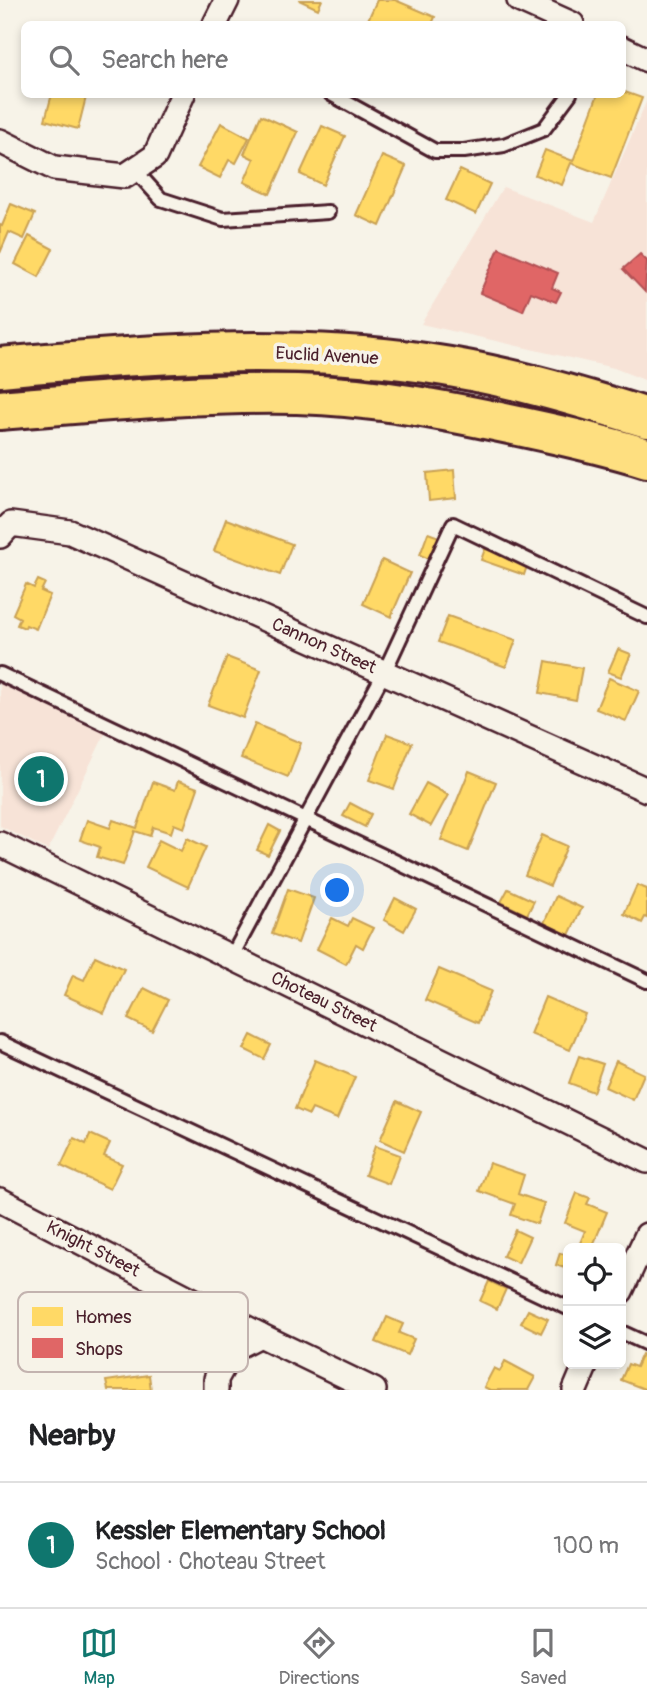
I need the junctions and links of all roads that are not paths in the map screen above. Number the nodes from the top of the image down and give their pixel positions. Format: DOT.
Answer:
graph roads {
  1 [pos="227,0"];
  2 [pos="519,0"];
  3 [pos="216,21"];
  4 [pos="565,21"];
  5 [pos="626,50"];
  6 [pos="647,60"];
  7 [pos="181,98"];
  8 [pos="338,98"];
  9 [pos="567,98"];
  10 [pos="0,141"];
  11 [pos="134,169"];
  12 [pos="328,212"];
  13 [pos="68,361"];
  14 [pos="0,367"];
  15 [pos="74,404"];
  16 [pos="0,410"];
  17 [pos="647,418"];
  18 [pos="647,458"];
  19 [pos="0,537"];
  20 [pos="647,617"];
  21 [pos="384,673"];
  22 [pos="0,674"];
  23 [pos="647,790"];
  24 [pos="304,820"];
  25 [pos="0,844"];
  26 [pos="232,956"];
  27 [pos="647,981"];
  28 [pos="0,1042"];
  29 [pos="647,1161"];
  30 [pos="0,1200"];
  31 [pos="647,1235"];
  32 [pos="626,1279"];
  33 [pos="177,1292"];
  34 [pos="564,1306"];
  35 [pos="248,1329"];
  36 [pos="626,1334"];
  37 [pos="260,1335"];
  38 [pos="248,1341"];
  39 [pos="647,1344"];
  40 [pos="584,1369"];
  41 [pos="220,1372"];
  42 [pos="216,1390"];
  43 [pos="374,1390"];
  44 [pos="575,1390"];
  1 -- 3 [label="street"];
  2 -- 4 [label="street"];
  5 -- 6 [label="street"];
  7 -- 11 [label="street"];
  8 -- 9 [label="lane"];
  10 -- 11 [label="street"];
  11 -- 12 [label="lane"];
  13 -- 14 [label="highway, Euclid Avenue"];
  13 -- 15 [label="highway"];
  13 -- 17 [label="highway, Euclid Avenue"];
  15 -- 16 [label="highway"];
  15 -- 18 [label="highway"];
  19 -- 21 [label="street, Cannon Street"];
  20 -- 21 [label="lane"];
  21 -- 23 [label="street, Cannon Street"];
  21 -- 24 [label="lane"];
  22 -- 24 [label="lane"];
  24 -- 26 [label="lane"];
  24 -- 27 [label="lane"];
  25 -- 26 [label="street, Choteau Street"];
  26 -- 29 [label="street, Choteau Street"];
  28 -- 34 [label="lane"];
  30 -- 33 [label="street, Knight Street"];
  31 -- 32 [label="street"];
  35 -- 37 [label="street, Knight Street"];
  36 -- 39 [label="lane"];
  37 -- 38 [label="street"];
  37 -- 43 [label="street, Knight Street"];
  40 -- 44 [label="street"];
  41 -- 42 [label="street"];
}
